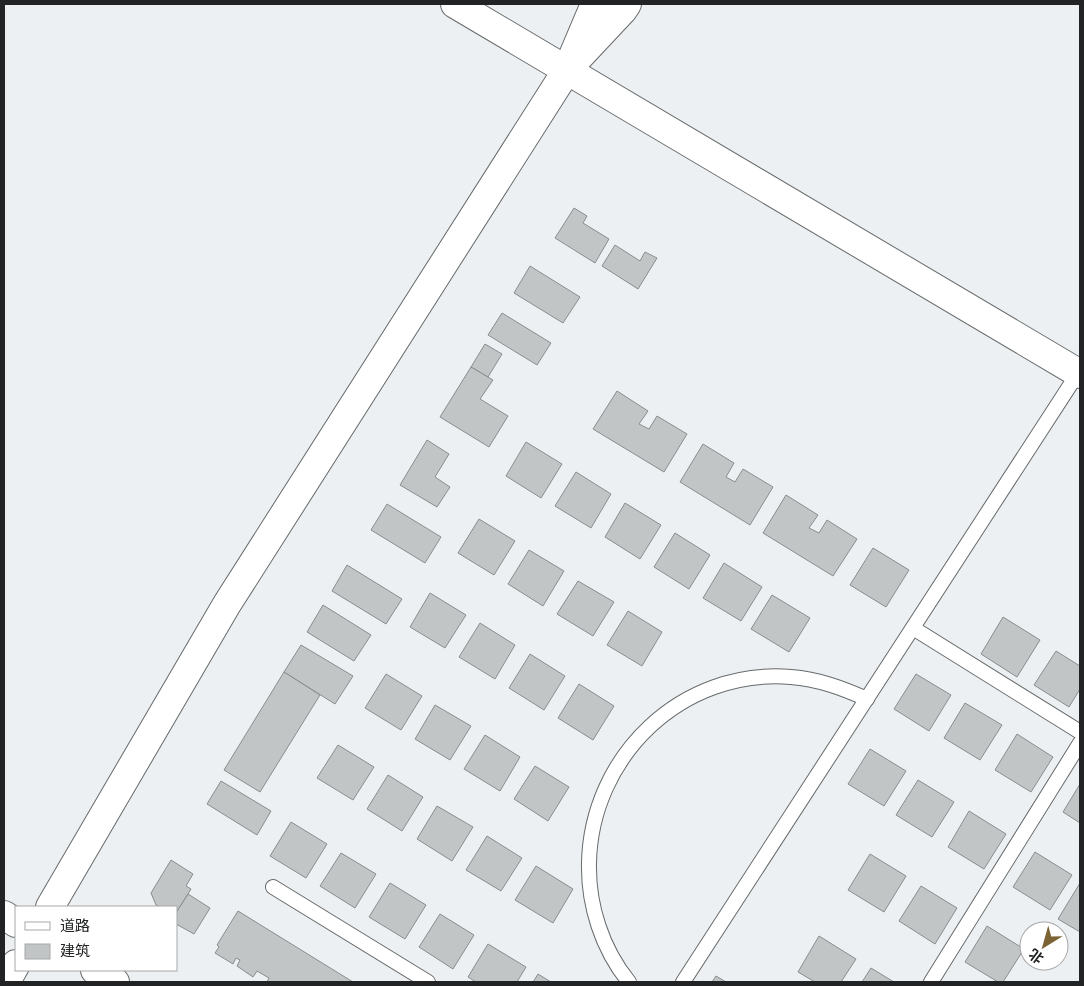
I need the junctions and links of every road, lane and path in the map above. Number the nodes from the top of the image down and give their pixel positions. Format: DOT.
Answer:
graph roads {
  1 [pos="455,4"];
  2 [pos="594,4"];
  3 [pos="627,4"];
  4 [pos="567,70"];
  5 [pos="1079,373"];
  6 [pos="913,628"];
  7 [pos="867,699"];
  8 [pos="1080,732"];
  9 [pos="1080,742"];
  10 [pos="273,887"];
  11 [pos="51,906"];
  12 [pos="4,915"];
  13 [pos="15,921"];
  14 [pos="15,966"];
  15 [pos="96,971"];
  16 [pos="6,982"];
  17 [pos="115,982"];
  18 [pos="428,982"];
  19 [pos="629,982"];
  20 [pos="682,982"];
  21 [pos="931,982"];
  1 -- 4 [label="street"];
  2 -- 4 [label="street"];
  3 -- 4 [label="street"];
  4 -- 5 [label="street"];
  4 -- 11 [label="street"];
  5 -- 6 [label="lane"];
  6 -- 7 [label="lane"];
  6 -- 8 [label="lane"];
  7 -- 19 [label="lane"];
  7 -- 20 [label="lane"];
  9 -- 21 [label="lane"];
  10 -- 18 [label="lane"];
  12 -- 13 [label="street"];
  14 -- 16 [label="street"];
  15 -- 17 [label="street"];
}
